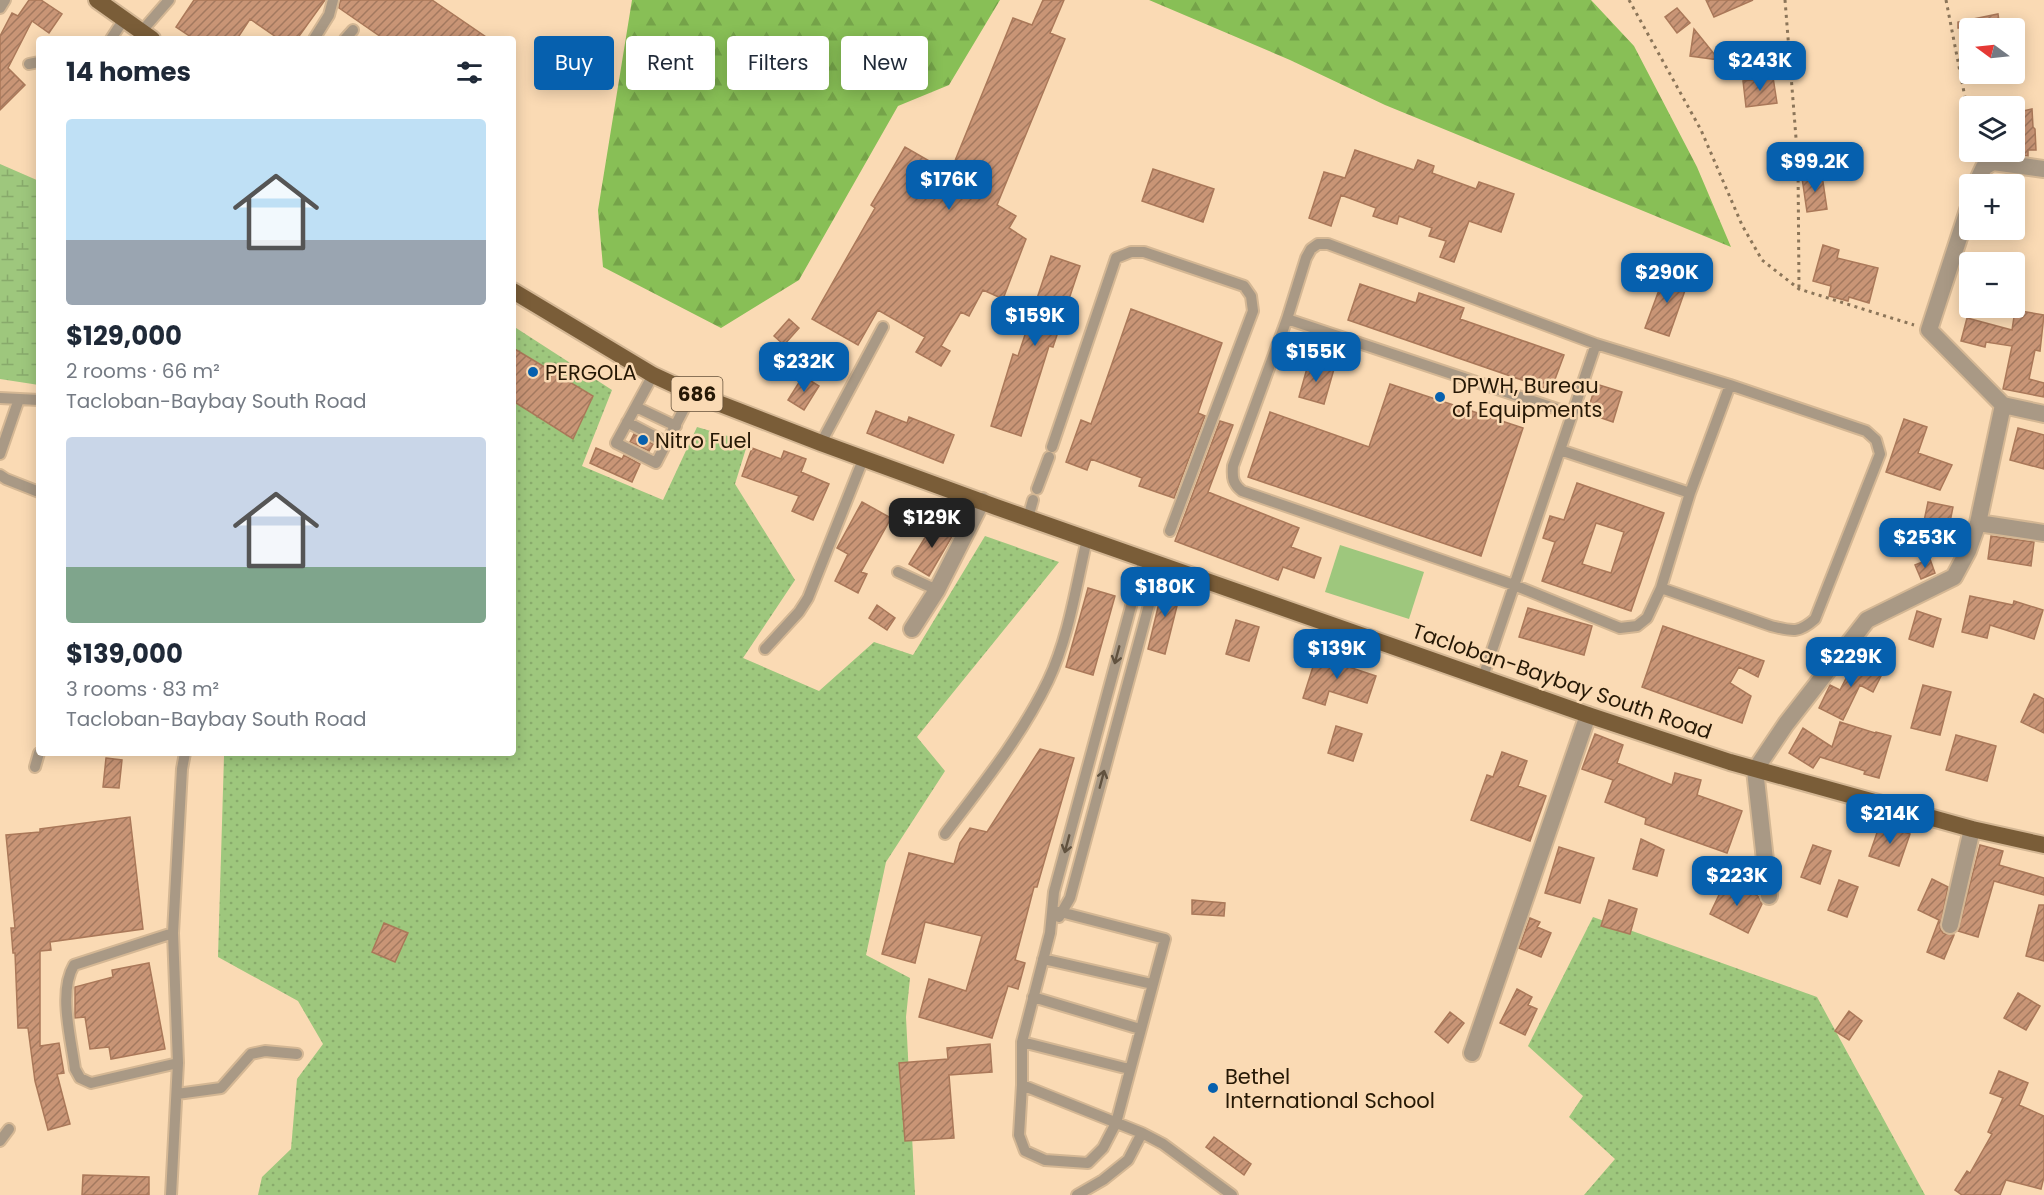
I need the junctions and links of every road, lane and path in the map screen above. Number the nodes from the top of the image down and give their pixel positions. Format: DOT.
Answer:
graph roads {
  1 [pos="5,0"];
  2 [pos="97,0"];
  3 [pos="169,0"];
  4 [pos="333,0"];
  5 [pos="1629,0"];
  6 [pos="1785,0"];
  7 [pos="1946,0"];
  8 [pos="0,8"];
  9 [pos="124,20"];
  10 [pos="353,30"];
  11 [pos="113,36"];
  12 [pos="146,36"];
  13 [pos="316,36"];
  14 [pos="348,36"];
  15 [pos="1965,96"];
  16 [pos="2044,169"];
  17 [pos="1981,174"];
  18 [pos="1959,238"];
  19 [pos="1799,289"];
  20 [pos="516,293"];
  21 [pos="1287,319"];
  22 [pos="883,327"];
  23 [pos="1929,330"];
  24 [pos="1596,344"];
  25 [pos="653,375"];
  26 [pos="1730,385"];
  27 [pos="692,393"];
  28 [pos="0,398"];
  29 [pos="19,399"];
  30 [pos="36,400"];
  31 [pos="2003,405"];
  32 [pos="636,406"];
  33 [pos="1572,414"];
  34 [pos="2044,414"];
  35 [pos="627,422"];
  36 [pos="676,426"];
  37 [pos="667,443"];
  38 [pos="821,443"];
  39 [pos="1560,450"];
  40 [pos="0,454"];
  41 [pos="864,457"];
  42 [pos="0,475"];
  43 [pos="36,491"];
  44 [pos="1690,493"];
  45 [pos="982,501"];
  46 [pos="1029,518"];
  47 [pos="1978,523"];
  48 [pos="1170,531"];
  49 [pos="2044,533"];
  50 [pos="1087,539"];
  51 [pos="1152,561"];
  52 [pos="898,572"];
  53 [pos="1514,585"];
  54 [pos="1661,588"];
  55 [pos="937,590"];
  56 [pos="912,629"];
  57 [pos="765,649"];
  58 [pos="1483,678"];
  59 [pos="1588,715"];
  60 [pos="38,756"];
  61 [pos="184,756"];
  62 [pos="35,767"];
  63 [pos="1755,770"];
  64 [pos="1972,829"];
  65 [pos="945,834"];
  66 [pos="2044,845"];
  67 [pos="1769,896"];
  68 [pos="1057,911"];
  69 [pos="1950,925"];
  70 [pos="173,933"];
  71 [pos="1043,959"];
  72 [pos="1152,984"];
  73 [pos="1033,997"];
  74 [pos="1140,1029"];
  75 [pos="1022,1042"];
  76 [pos="1472,1053"];
  77 [pos="297,1054"];
  78 [pos="178,1063"];
  79 [pos="1129,1069"];
  80 [pos="1022,1085"];
  81 [pos="177,1094"];
  82 [pos="1116,1123"];
  83 [pos="9,1129"];
  84 [pos="1142,1133"];
  85 [pos="0,1141"];
  86 [pos="171,1195"];
  87 [pos="1077,1195"];
  88 [pos="1232,1195"];
  1 -- 8 [label="lane"];
  2 -- 9 [label="main road"];
  3 -- 12 [label="lane"];
  4 -- 13 [label="lane"];
  5 -- 19 [label="path"];
  6 -- 19 [label="path"];
  7 -- 15 [label="path"];
  9 -- 11 [label="lane"];
  9 -- 12 [label="main road"];
  10 -- 14 [label="lane"];
  16 -- 17 [label="street"];
  18 -- 23 [label="street"];
  19 -- 23 [label="path"];
  20 -- 25 [label="main road, Tacloban-Baybay South Road / 686"];
  21 -- 24 [label="lane"];
  21 -- 33 [label="lane"];
  21 -- 53 [label="lane"];
  22 -- 38 [label="lane"];
  23 -- 31 [label="street"];
  24 -- 26 [label="lane"];
  24 -- 33 [label="lane"];
  25 -- 27 [label="main road, Tacloban-Baybay South Road / 686"];
  25 -- 32 [label="lane"];
  26 -- 44 [label="lane"];
  26 -- 54 [label="lane"];
  27 -- 36 [label="lane"];
  27 -- 38 [label="main road, Tacloban-Baybay South Road / 686"];
  28 -- 29 [label="lane"];
  29 -- 30 [label="lane"];
  29 -- 40 [label="lane"];
  31 -- 34 [label="street"];
  31 -- 47 [label="street"];
  32 -- 35 [label="lane"];
  32 -- 36 [label="lane"];
  33 -- 39 [label="lane"];
  35 -- 37 [label="lane"];
  35 -- 37 [label="lane"];
  36 -- 37 [label="lane"];
  38 -- 41 [label="main road, Tacloban-Baybay South Road / 686"];
  39 -- 44 [label="lane"];
  39 -- 53 [label="lane"];
  41 -- 45 [label="main road, Tacloban-Baybay South Road / 686"];
  41 -- 57 [label="lane"];
  42 -- 43 [label="lane"];
  44 -- 54 [label="lane"];
  45 -- 46 [label="main road, Tacloban-Baybay South Road / 686"];
  45 -- 55 [label="street"];
  46 -- 48 [label="lane"];
  46 -- 50 [label="main road, Tacloban-Baybay South Road / 686"];
  47 -- 49 [label="street"];
  47 -- 63 [label="street"];
  50 -- 51 [label="main road, Tacloban-Baybay South Road / 686"];
  50 -- 65 [label="lane"];
  51 -- 58 [label="main road, Tacloban-Baybay South Road / 686"];
  51 -- 68 [label="lane, one-way"];
  68 -- 51 [label="lane, one-way"];
  52 -- 55 [label="lane"];
  53 -- 54 [label="lane"];
  53 -- 58 [label="lane"];
  55 -- 56 [label="street"];
  58 -- 59 [label="main road, Tacloban-Baybay South Road / 686"];
  59 -- 63 [label="main road, Tacloban-Baybay South Road / 686"];
  59 -- 76 [label="street"];
  60 -- 62 [label="lane"];
  61 -- 70 [label="lane"];
  63 -- 64 [label="main road, Tacloban-Baybay South Road / 686"];
  63 -- 67 [label="street"];
  64 -- 66 [label="main road, Tacloban-Baybay South Road / 686"];
  64 -- 69 [label="street"];
  68 -- 71 [label="lane"];
  68 -- 72 [label="lane"];
  70 -- 78 [label="lane"];
  70 -- 78 [label="lane"];
  71 -- 72 [label="lane"];
  71 -- 73 [label="lane"];
  72 -- 74 [label="lane"];
  73 -- 74 [label="lane"];
  73 -- 75 [label="lane"];
  74 -- 79 [label="lane"];
  75 -- 79 [label="lane"];
  75 -- 80 [label="lane"];
  77 -- 81 [label="lane"];
  78 -- 81 [label="lane"];
  79 -- 82 [label="lane"];
  80 -- 82 [label="lane"];
  80 -- 82 [label="lane"];
  81 -- 86 [label="lane"];
  82 -- 84 [label="lane"];
  83 -- 85 [label="lane"];
  84 -- 87 [label="lane"];
  84 -- 88 [label="lane"];
}
